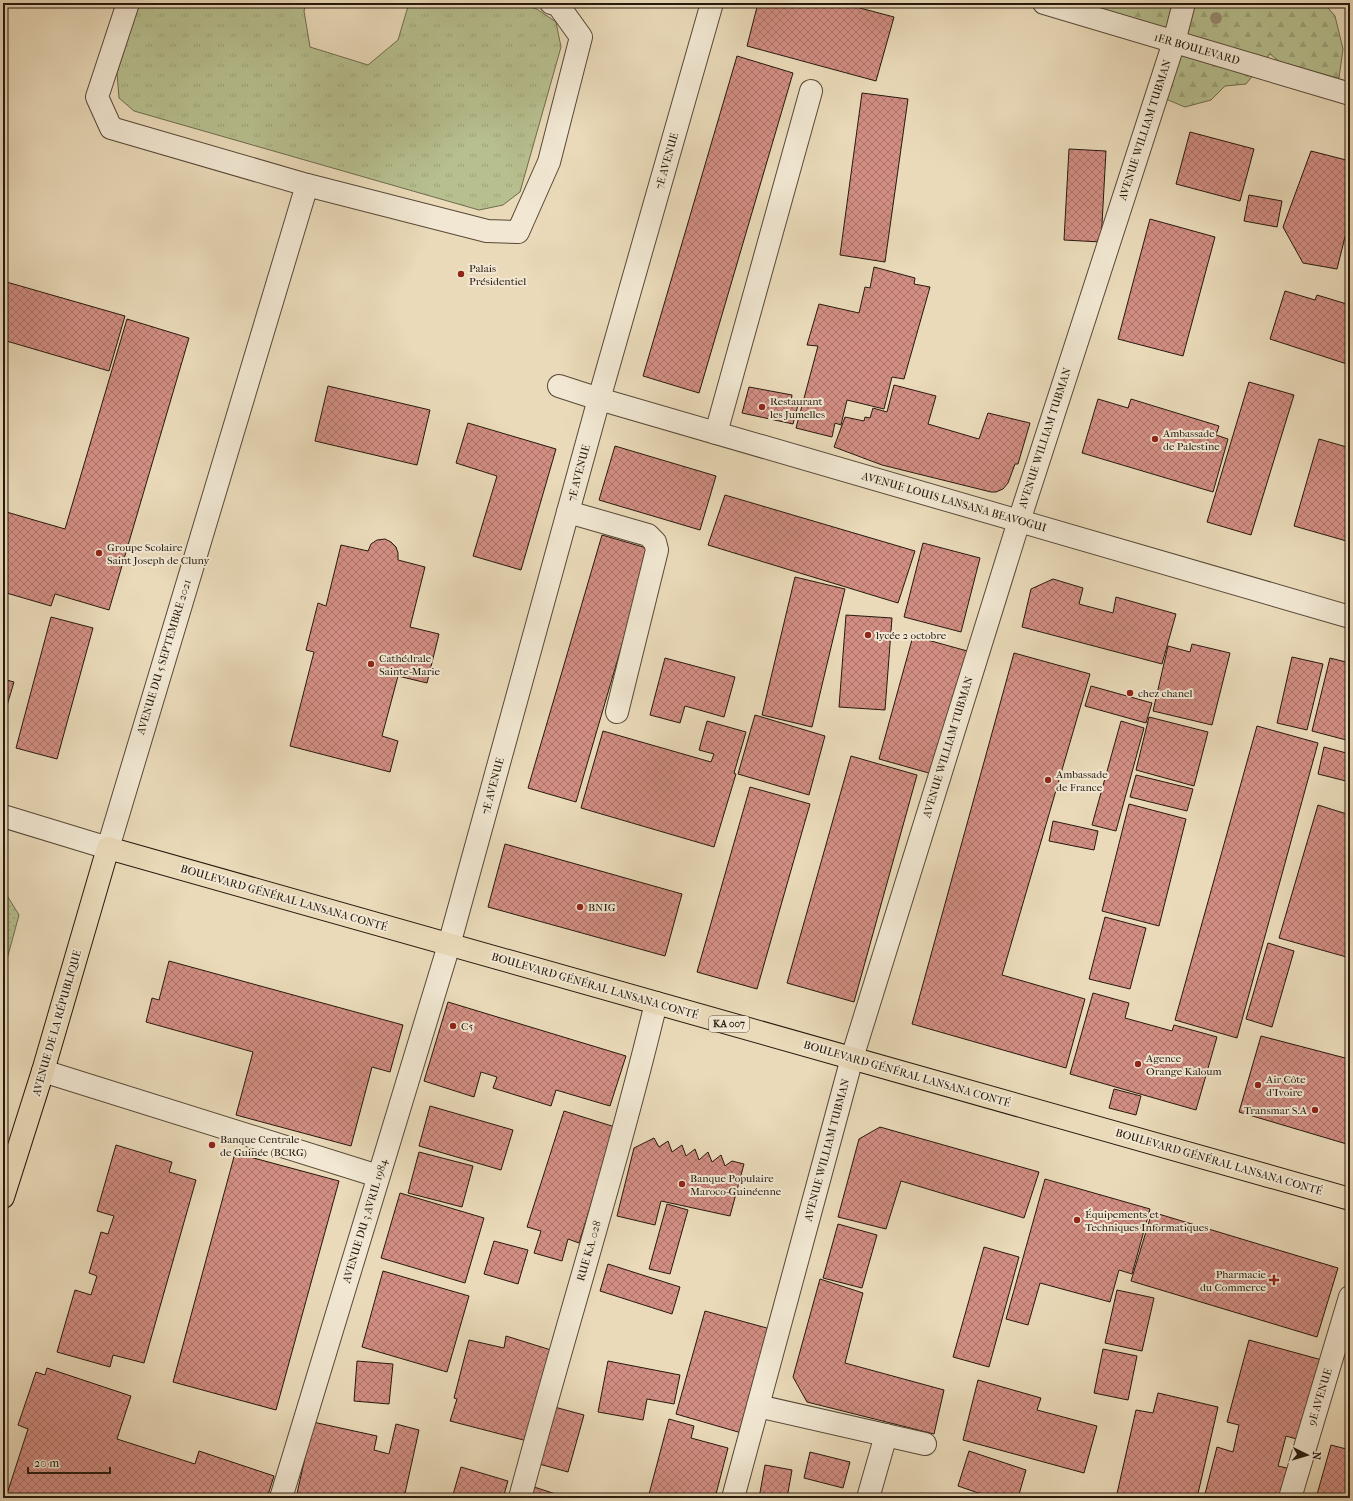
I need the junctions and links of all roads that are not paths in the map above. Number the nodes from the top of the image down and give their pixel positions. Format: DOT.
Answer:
graph roads {
  1 [pos="128,3"];
  2 [pos="551,3"];
  3 [pos="712,3"];
  4 [pos="1044,3"];
  5 [pos="1184,3"];
  6 [pos="1174,42"];
  7 [pos="811,91"];
  8 [pos="1350,94"];
  9 [pos="307,185"];
  10 [pos="559,386"];
  11 [pos="599,399"];
  12 [pos="716,433"];
  13 [pos="568,512"];
  14 [pos="1019,521"];
  15 [pos="1350,617"];
  16 [pos="617,712"];
  17 [pos="3,816"];
  18 [pos="108,848"];
  19 [pos="449,944"];
  20 [pos="656,1003"];
  21 [pos="852,1058"];
  22 [pos="43,1071"];
  23 [pos="378,1176"];
  24 [pos="4,1192"];
  25 [pos="1350,1199"];
  26 [pos="1350,1297"];
  27 [pos="758,1406"];
  28 [pos="886,1435"];
  29 [pos="925,1444"];
  30 [pos="281,1498"];
  31 [pos="520,1498"];
  32 [pos="733,1498"];
  33 [pos="868,1498"];
  34 [pos="1290,1498"];
  1 -- 9 [label="street"];
  2 -- 9 [label="street"];
  3 -- 11 [label="street, 7E AVENUE"];
  4 -- 6 [label="street, 1ER BOULEVARD"];
  5 -- 6 [label="street, AVENUE WILLIAM TUBMAN"];
  6 -- 8 [label="street, 1ER BOULEVARD"];
  6 -- 14 [label="street, AVENUE WILLIAM TUBMAN"];
  7 -- 12 [label="street"];
  9 -- 18 [label="street, AVENUE DU 5 SEPTEMBRE 2021"];
  10 -- 11 [label="street, AVENUE LOUIS LANSANA BEAVOGUI"];
  11 -- 12 [label="street, AVENUE LOUIS LANSANA BEAVOGUI"];
  11 -- 13 [label="street, 7E AVENUE"];
  12 -- 14 [label="street, AVENUE LOUIS LANSANA BEAVOGUI"];
  13 -- 16 [label="street"];
  13 -- 19 [label="street, 7E AVENUE"];
  14 -- 15 [label="street, AVENUE LOUIS LANSANA BEAVOGUI"];
  14 -- 21 [label="street, AVENUE WILLIAM TUBMAN"];
  17 -- 18 [label="street, BOULEVARD GÉNÉRAL LANSANA CONTÉ"];
  18 -- 19 [label="main road, BOULEVARD GÉNÉRAL LANSANA CONTÉ / KA 007"];
  18 -- 22 [label="main road, AVENUE DE LA RÉPUBLIQUE"];
  19 -- 20 [label="main road, BOULEVARD GÉNÉRAL LANSANA CONTÉ / KA 007"];
  19 -- 23 [label="street, AVENUE DU 3 AVRIL 1984"];
  20 -- 21 [label="main road, BOULEVARD GÉNÉRAL LANSANA CONTÉ / KA 007"];
  20 -- 31 [label="street, RUE KA. 028"];
  21 -- 25 [label="main road, BOULEVARD GÉNÉRAL LANSANA CONTÉ / KA 007"];
  21 -- 27 [label="street, AVENUE WILLIAM TUBMAN"];
  22 -- 23 [label="street"];
  22 -- 24 [label="main road, AVENUE DE LA RÉPUBLIQUE"];
  23 -- 30 [label="street, AVENUE DU 3 AVRIL 1984"];
  26 -- 34 [label="street, 9E AVENUE"];
  27 -- 28 [label="street"];
  27 -- 32 [label="street, AVENUE WILLIAM TUBMAN"];
  28 -- 29 [label="street"];
  28 -- 33 [label="street"];
}
